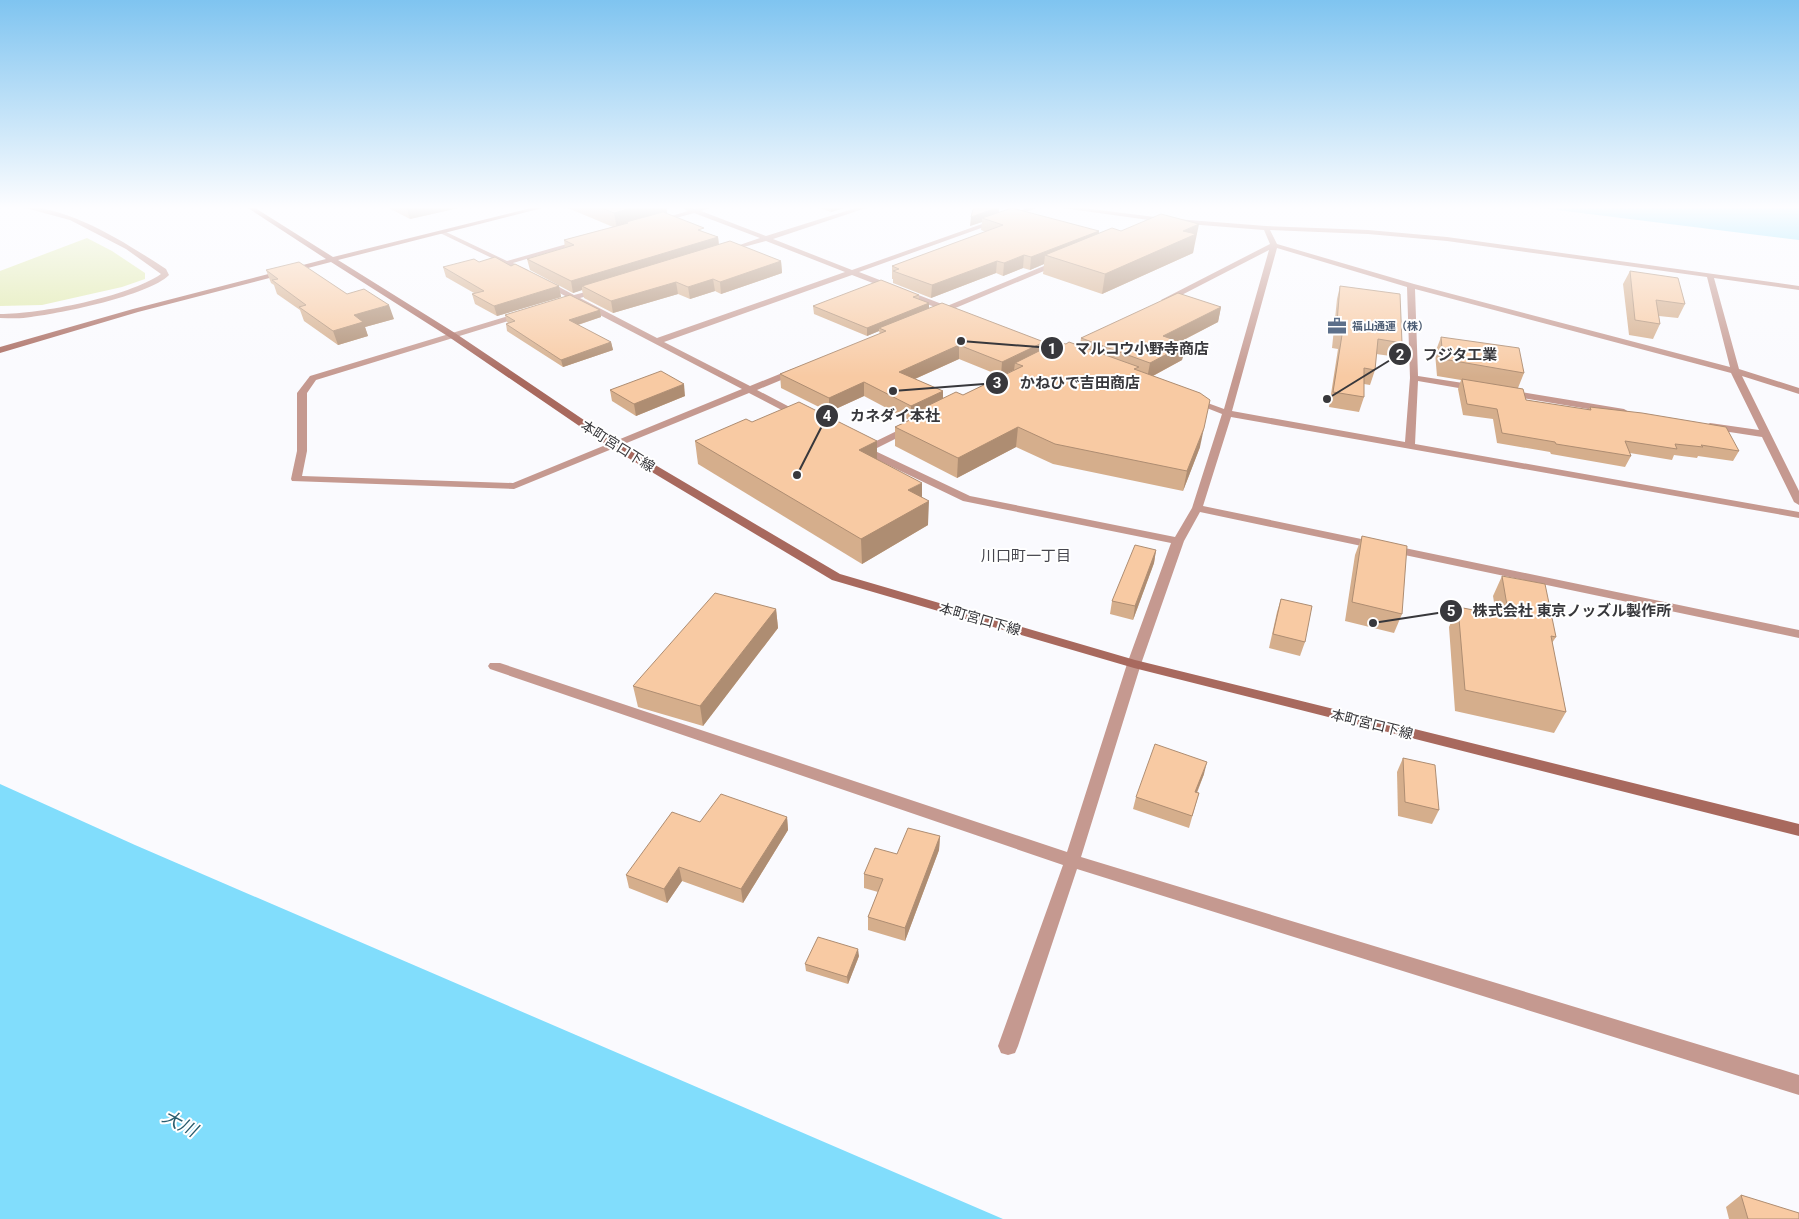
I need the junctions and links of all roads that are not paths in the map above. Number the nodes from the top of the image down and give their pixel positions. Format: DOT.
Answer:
graph roads {
  1 [pos="151,263"];
  2 [pos="321,263"];
  3 [pos="338,263"];
  4 [pos="506,263"];
  5 [pos="830,263"];
  6 [pos="880,263"];
  7 [pos="1057,263"];
  8 [pos="1238,263"];
  9 [pos="1269,263"];
  10 [pos="1334,263"];
  11 [pos="1617,263"];
  12 [pos="854,272"];
  13 [pos="1710,276"];
  14 [pos="610,286"];
  15 [pos="1411,286"];
  16 [pos="1799,288"];
  17 [pos="574,298"];
  18 [pos="555,304"];
  19 [pos="1154,305"];
  20 [pos="951,310"];
  21 [pos="527,312"];
  22 [pos="0,316"];
  23 [pos="929,316"];
  24 [pos="452,335"];
  25 [pos="656,341"];
  26 [pos="0,350"];
  27 [pos="803,367"];
  28 [pos="1735,371"];
  29 [pos="1414,378"];
  30 [pos="1482,389"];
  31 [pos="749,390"];
  32 [pos="1799,391"];
  33 [pos="1502,392"];
  34 [pos="1190,399"];
  35 [pos="1227,413"];
  36 [pos="1638,414"];
  37 [pos="807,420"];
  38 [pos="918,423"];
  39 [pos="1696,423"];
  40 [pos="1765,434"];
  41 [pos="849,441"];
  42 [pos="1410,444"];
  43 [pos="614,445"];
  44 [pos="866,450"];
  45 [pos="1799,502"];
  46 [pos="1196,508"];
  47 [pos="1799,515"];
  48 [pos="1178,541"];
  49 [pos="1799,634"];
  50 [pos="1134,664"];
  51 [pos="495,666"];
  52 [pos="1799,830"];
  53 [pos="1072,862"];
  54 [pos="1008,1046"];
  55 [pos="1799,1085"];
  1 -- 22 [label="street"];
  2 -- 26 [label="street"];
  3 -- 24 [label="street, 本町宮口下線"];
  4 -- 17 [label="street"];
  5 -- 12 [label="street"];
  6 -- 12 [label="street"];
  7 -- 20 [label="street"];
  8 -- 19 [label="street"];
  9 -- 35 [label="street"];
  10 -- 15 [label="street"];
  11 -- 13 [label="street"];
  12 -- 20 [label="street"];
  12 -- 25 [label="street"];
  13 -- 16 [label="street"];
  13 -- 28 [label="street"];
  14 -- 17 [label="street"];
  15 -- 28 [label="street"];
  15 -- 29 [label="street"];
  17 -- 18 [label="street"];
  17 -- 25 [label="street"];
  20 -- 23 [label="street"];
  21 -- 24 [label="street"];
  24 -- 43 [label="street, 本町宮口下線"];
  24 -- 43 [label="street"];
  25 -- 31 [label="street"];
  27 -- 31 [label="street"];
  28 -- 32 [label="street"];
  28 -- 40 [label="street"];
  29 -- 30 [label="street"];
  29 -- 42 [label="street"];
  31 -- 37 [label="street"];
  31 -- 43 [label="street"];
  33 -- 36 [label="street"];
  34 -- 35 [label="street"];
  35 -- 42 [label="street"];
  35 -- 46 [label="street"];
  38 -- 44 [label="street"];
  39 -- 40 [label="street"];
  40 -- 45 [label="street"];
  41 -- 44 [label="street"];
  42 -- 47 [label="street"];
  43 -- 50 [label="street, 本町宮口下線"];
  44 -- 48 [label="street"];
  46 -- 48 [label="street"];
  46 -- 49 [label="street"];
  48 -- 50 [label="street"];
  50 -- 52 [label="street, 本町宮口下線"];
  50 -- 53 [label="street"];
  51 -- 53 [label="street"];
  53 -- 54 [label="street"];
  53 -- 55 [label="street"];
}
